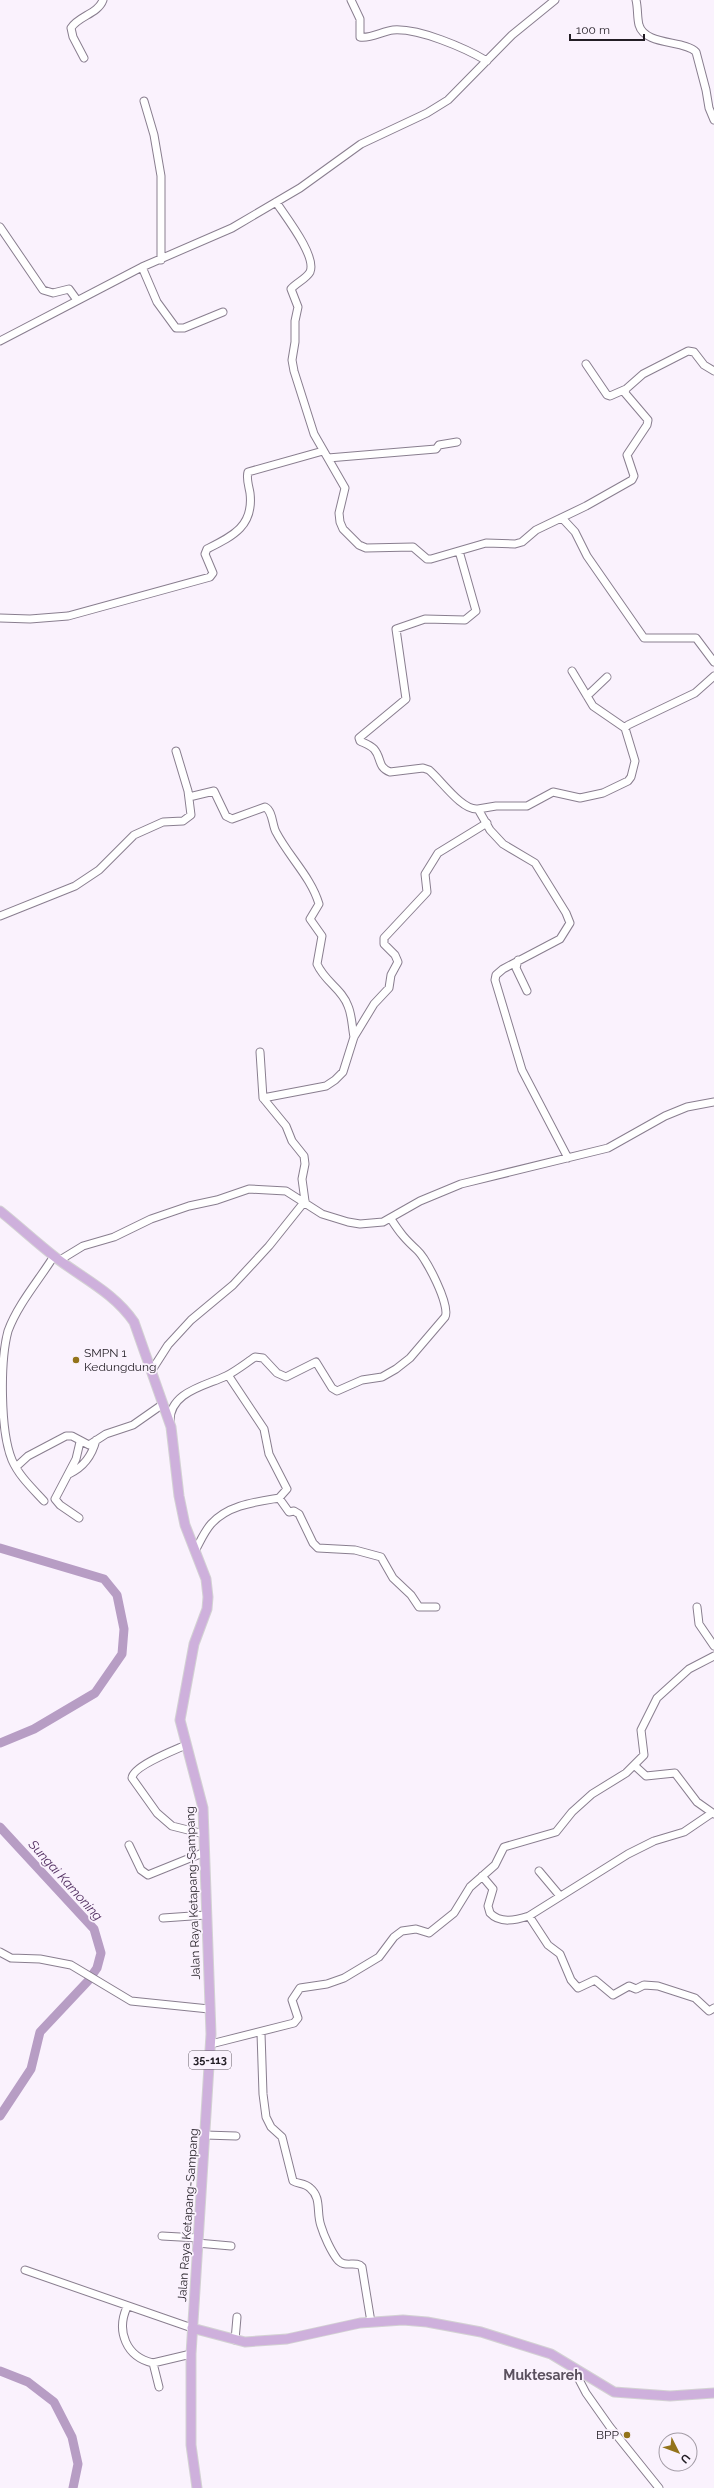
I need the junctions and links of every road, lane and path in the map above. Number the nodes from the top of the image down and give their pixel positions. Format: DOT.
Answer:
graph roads {
  1 [pos="103,0"];
  2 [pos="351,0"];
  3 [pos="555,0"];
  4 [pos="636,0"];
  5 [pos="545,3"];
  6 [pos="84,58"];
  7 [pos="487,61"];
  8 [pos="144,101"];
  9 [pos="714,120"];
  10 [pos="276,202"];
  11 [pos="0,227"];
  12 [pos="161,260"];
  13 [pos="142,267"];
  14 [pos="77,300"];
  15 [pos="223,312"];
  16 [pos="0,341"];
  17 [pos="586,364"];
  18 [pos="714,371"];
  19 [pos="626,389"];
  20 [pos="458,442"];
  21 [pos="323,451"];
  22 [pos="328,458"];
  23 [pos="562,518"];
  24 [pos="459,551"];
  25 [pos="0,618"];
  26 [pos="714,662"];
  27 [pos="572,671"];
  28 [pos="714,676"];
  29 [pos="607,677"];
  30 [pos="587,696"];
  31 [pos="625,728"];
  32 [pos="176,751"];
  33 [pos="189,797"];
  34 [pos="478,809"];
  35 [pos="487,823"];
  36 [pos="0,916"];
  37 [pos="518,960"];
  38 [pos="527,991"];
  39 [pos="354,1037"];
  40 [pos="260,1052"];
  41 [pos="263,1098"];
  42 [pos="714,1102"];
  43 [pos="568,1158"];
  44 [pos="305,1201"];
  45 [pos="0,1211"];
  46 [pos="392,1219"];
  47 [pos="57,1258"];
  48 [pos="152,1370"];
  49 [pos="228,1375"];
  50 [pos="163,1404"];
  51 [pos="171,1427"];
  52 [pos="96,1440"];
  53 [pos="80,1442"];
  54 [pos="16,1467"];
  55 [pos="69,1474"];
  56 [pos="279,1498"];
  57 [pos="44,1500"];
  58 [pos="79,1518"];
  59 [pos="195,1551"];
  60 [pos="436,1607"];
  61 [pos="696,1607"];
  62 [pos="714,1646"];
  63 [pos="714,1656"];
  64 [pos="186,1745"];
  65 [pos="634,1765"];
  66 [pos="713,1813"];
  67 [pos="204,1834"];
  68 [pos="129,1845"];
  69 [pos="205,1852"];
  70 [pos="540,1871"];
  71 [pos="482,1876"];
  72 [pos="560,1896"];
  73 [pos="206,1915"];
  74 [pos="529,1916"];
  75 [pos="163,1918"];
  76 [pos="0,1952"];
  77 [pos="714,2008"];
  78 [pos="209,2009"];
  79 [pos="261,2033"];
  80 [pos="212,2044"];
  81 [pos="205,2135"];
  82 [pos="236,2136"];
  83 [pos="162,2236"];
  84 [pos="198,2240"];
  85 [pos="231,2246"];
  86 [pos="25,2270"];
  87 [pos="127,2307"];
  88 [pos="237,2317"];
  89 [pos="371,2322"];
  90 [pos="192,2328"];
  91 [pos="235,2340"];
  92 [pos="191,2354"];
  93 [pos="153,2363"];
  94 [pos="573,2368"];
  95 [pos="159,2387"];
  96 [pos="714,2394"];
  97 [pos="197,2488"];
  98 [pos="659,2488"];
  1 -- 6 [label="street"];
  2 -- 7 [label="street"];
  3 -- 5 [label="street"];
  4 -- 9 [label="street"];
  5 -- 7 [label="street"];
  7 -- 10 [label="street"];
  8 -- 12 [label="street"];
  10 -- 12 [label="street"];
  10 -- 21 [label="street"];
  11 -- 14 [label="street"];
  12 -- 13 [label="street"];
  13 -- 14 [label="street"];
  13 -- 15 [label="street"];
  14 -- 16 [label="street"];
  17 -- 19 [label="street"];
  18 -- 19 [label="street"];
  19 -- 23 [label="street"];
  20 -- 22 [label="street"];
  21 -- 22 [label="street"];
  21 -- 25 [label="street"];
  22 -- 24 [label="street"];
  23 -- 24 [label="street"];
  23 -- 26 [label="street"];
  24 -- 34 [label="street"];
  27 -- 30 [label="street"];
  28 -- 31 [label="street"];
  29 -- 30 [label="street"];
  30 -- 31 [label="street"];
  31 -- 34 [label="street"];
  32 -- 33 [label="street"];
  33 -- 36 [label="street"];
  33 -- 39 [label="street"];
  34 -- 35 [label="street"];
  35 -- 37 [label="street"];
  35 -- 39 [label="street"];
  37 -- 38 [label="street"];
  37 -- 43 [label="street"];
  39 -- 41 [label="street"];
  40 -- 41 [label="street"];
  41 -- 44 [label="street"];
  42 -- 43 [label="street"];
  43 -- 46 [label="street"];
  44 -- 46 [label="street"];
  44 -- 47 [label="street"];
  44 -- 48 [label="street"];
  45 -- 47 [label="main road, Jalan Raya Ketapang-Sampang / 35-113"];
  46 -- 49 [label="street"];
  47 -- 48 [label="main road, Jalan Raya Ketapang-Sampang / 35-113"];
  47 -- 54 [label="street"];
  48 -- 50 [label="main road, Jalan Raya Ketapang-Sampang / 35-113"];
  49 -- 51 [label="street"];
  49 -- 56 [label="street"];
  50 -- 51 [label="main road, Jalan Raya Ketapang-Sampang / 35-113"];
  50 -- 52 [label="street"];
  51 -- 59 [label="main road, Jalan Raya Ketapang-Sampang / 35-113"];
  52 -- 53 [label="street"];
  52 -- 55 [label="street"];
  53 -- 54 [label="street"];
  53 -- 55 [label="street"];
  54 -- 57 [label="street"];
  55 -- 58 [label="street"];
  56 -- 59 [label="street"];
  56 -- 60 [label="street"];
  59 -- 64 [label="main road, Jalan Raya Ketapang-Sampang / 35-113"];
  61 -- 62 [label="street"];
  63 -- 65 [label="street"];
  64 -- 67 [label="main road, Jalan Raya Ketapang-Sampang / 35-113"];
  64 -- 67 [label="street"];
  65 -- 66 [label="street"];
  65 -- 71 [label="street"];
  66 -- 72 [label="street"];
  67 -- 69 [label="main road, Jalan Raya Ketapang-Sampang / 35-113"];
  68 -- 69 [label="street"];
  69 -- 73 [label="main road, Jalan Raya Ketapang-Sampang / 35-113"];
  70 -- 72 [label="street"];
  71 -- 74 [label="street"];
  71 -- 79 [label="street"];
  72 -- 74 [label="street"];
  73 -- 75 [label="street"];
  73 -- 78 [label="main road, Jalan Raya Ketapang-Sampang / 35-113"];
  74 -- 77 [label="street"];
  76 -- 78 [label="street"];
  78 -- 80 [label="main road, Jalan Raya Ketapang-Sampang / 35-113"];
  79 -- 80 [label="street"];
  79 -- 89 [label="street"];
  80 -- 81 [label="main road, Jalan Raya Ketapang-Sampang / 35-113"];
  81 -- 82 [label="street"];
  81 -- 84 [label="main road, Jalan Raya Ketapang-Sampang / 35-113"];
  83 -- 84 [label="street"];
  84 -- 85 [label="street"];
  84 -- 90 [label="main road, Jalan Raya Ketapang-Sampang / 35-113"];
  86 -- 87 [label="street"];
  87 -- 90 [label="street"];
  87 -- 93 [label="street"];
  88 -- 91 [label="street"];
  89 -- 91 [label="main road"];
  89 -- 94 [label="main road"];
  90 -- 91 [label="main road"];
  90 -- 92 [label="main road, Jalan Raya Ketapang-Sampang / 35-113"];
  92 -- 93 [label="street"];
  92 -- 97 [label="main road, Jalan Raya Ketapang-Sampang / 35-113"];
  93 -- 95 [label="street"];
  94 -- 96 [label="main road"];
  94 -- 98 [label="street"];
}
